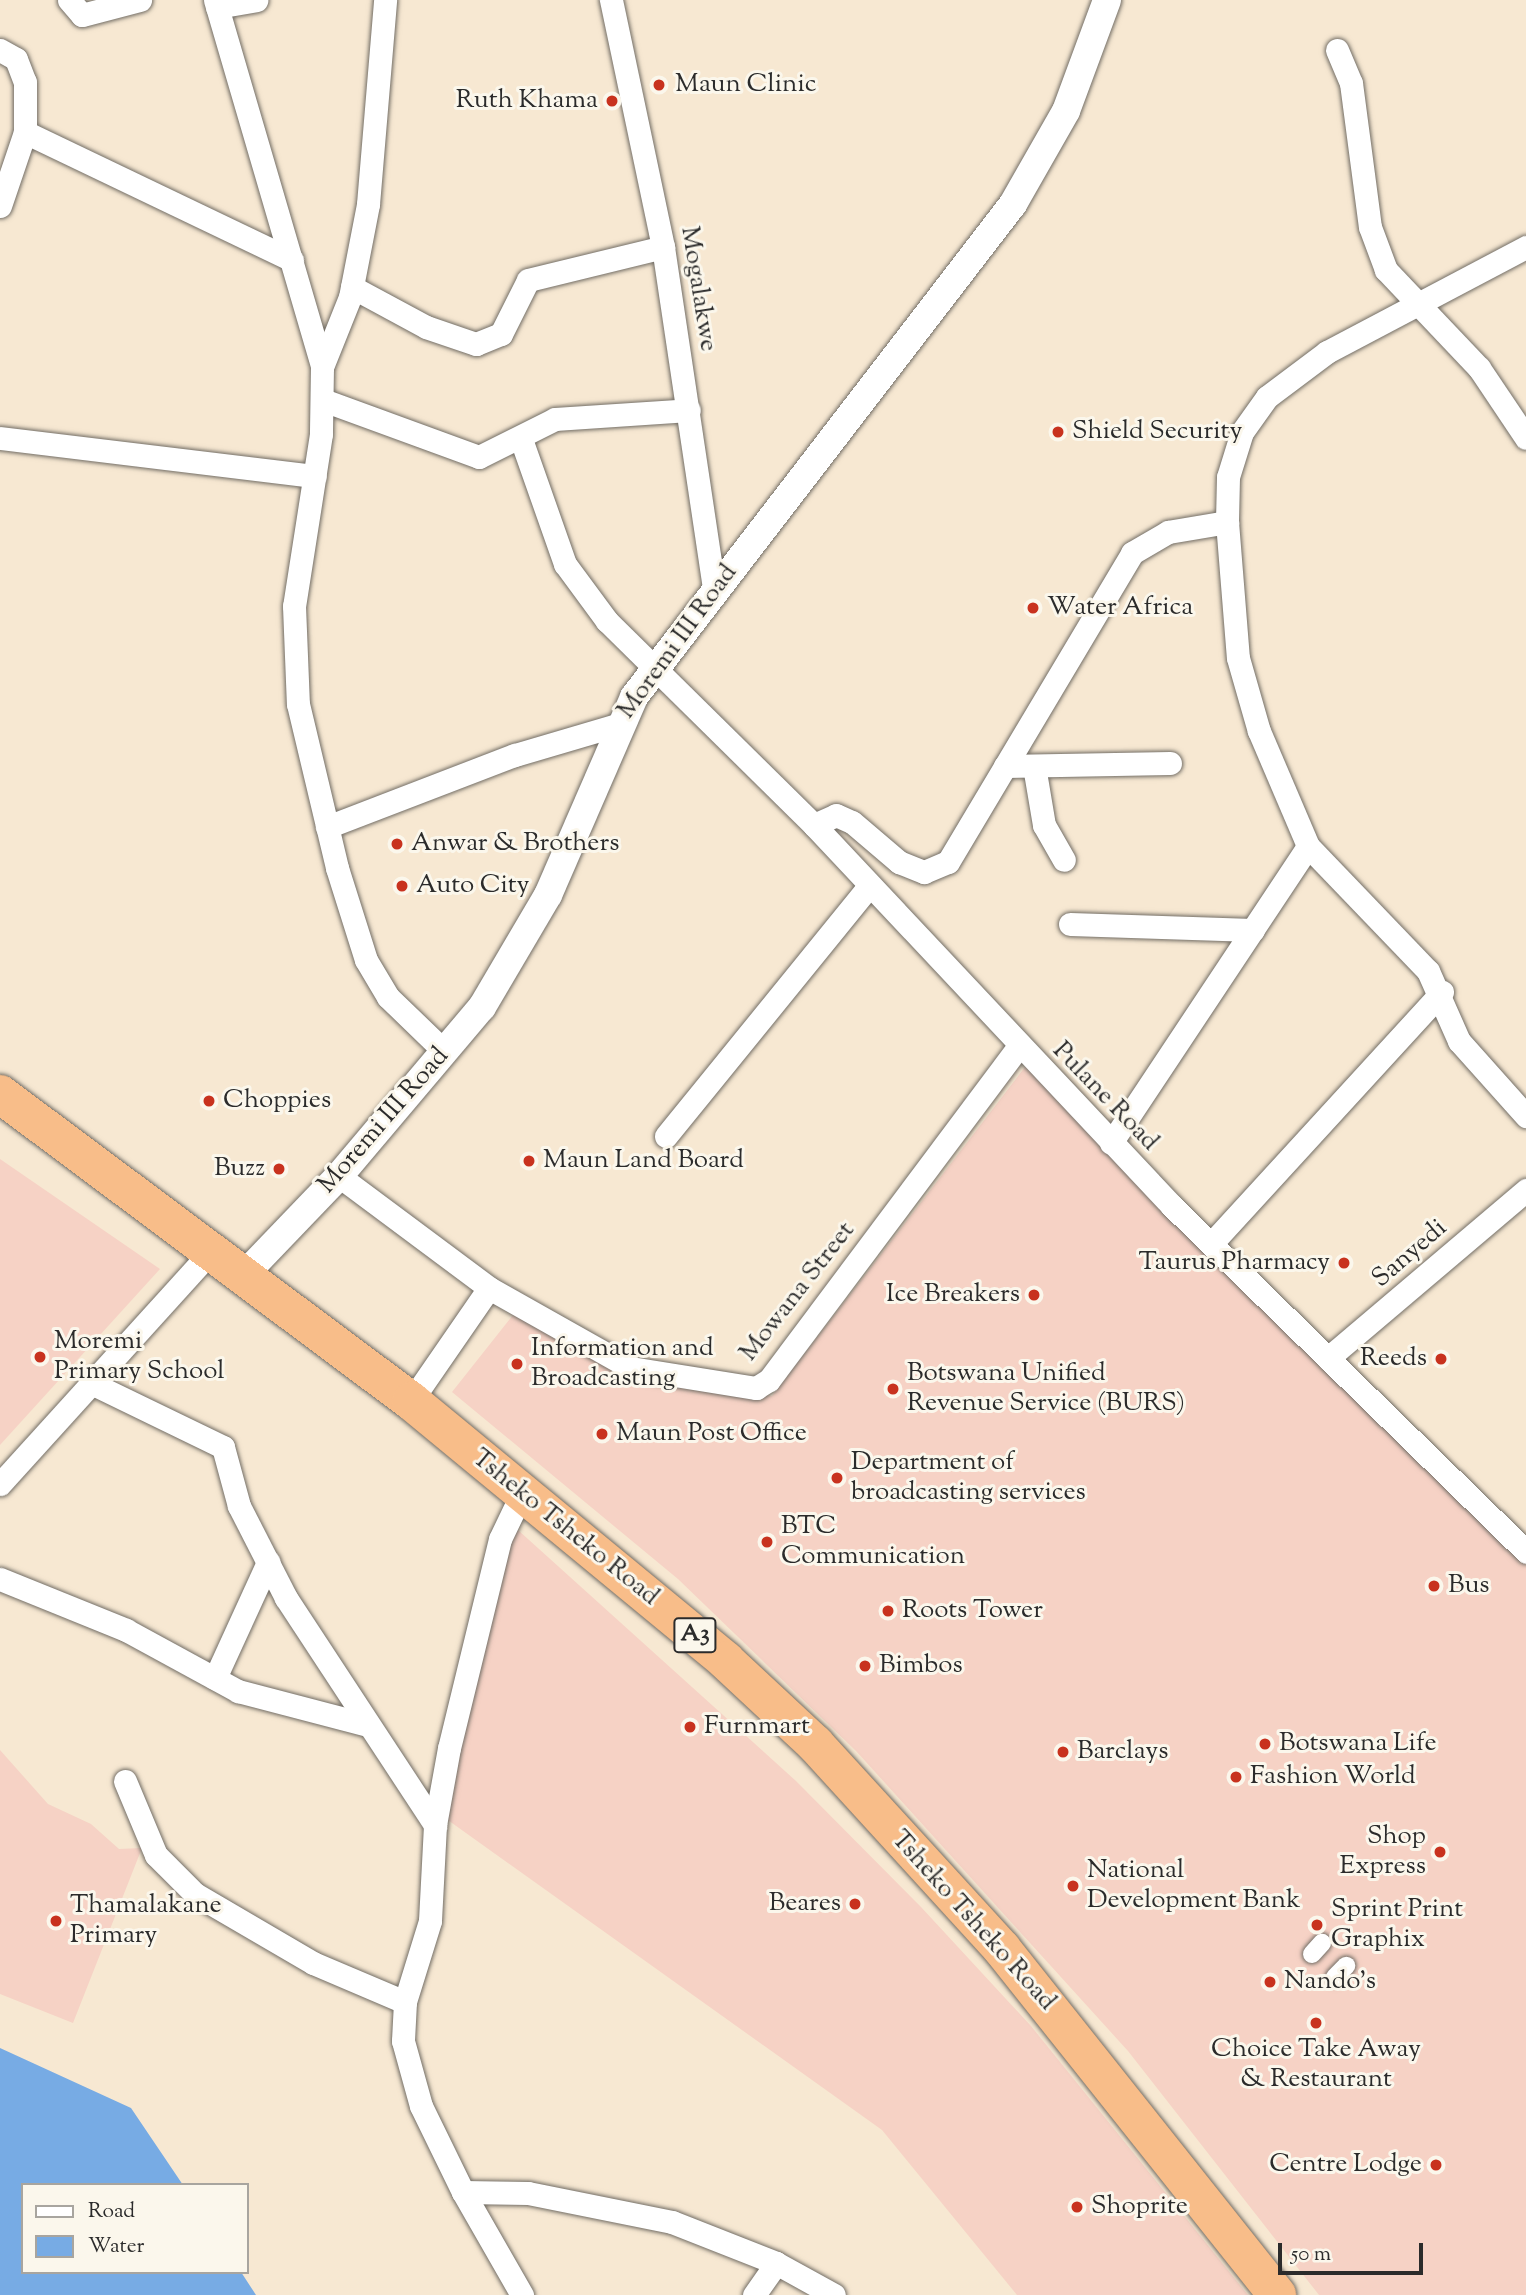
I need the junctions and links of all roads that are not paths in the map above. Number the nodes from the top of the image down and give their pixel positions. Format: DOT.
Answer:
graph roads {
  1 [pos="69,0"];
  2 [pos="140,0"];
  3 [pos="256,0"];
  4 [pos="385,0"];
  5 [pos="611,0"];
  6 [pos="1107,0"];
  7 [pos="216,4"];
  8 [pos="0,50"];
  9 [pos="1337,50"];
  10 [pos="24,132"];
  11 [pos="0,206"];
  12 [pos="663,247"];
  13 [pos="1526,247"];
  14 [pos="292,260"];
  15 [pos="352,286"];
  16 [pos="1415,306"];
  17 [pos="322,367"];
  18 [pos="323,400"];
  19 [pos="689,410"];
  20 [pos="0,438"];
  21 [pos="1526,438"];
  22 [pos="522,439"];
  23 [pos="315,476"];
  24 [pos="1227,523"];
  25 [pos="715,589"];
  26 [pos="657,669"];
  27 [pos="617,725"];
  28 [pos="1170,762"];
  29 [pos="1034,765"];
  30 [pos="1005,766"];
  31 [pos="814,825"];
  32 [pos="327,827"];
  33 [pos="1308,846"];
  34 [pos="1064,860"];
  35 [pos="869,887"];
  36 [pos="1070,924"];
  37 [pos="1253,930"];
  38 [pos="1441,992"];
  39 [pos="1017,1048"];
  40 [pos="445,1052"];
  41 [pos="0,1094"];
  42 [pos="1526,1116"];
  43 [pos="666,1136"];
  44 [pos="1111,1143"];
  45 [pos="339,1176"];
  46 [pos="1526,1190"];
  47 [pos="1211,1244"];
  48 [pos="213,1248"];
  49 [pos="243,1276"];
  50 [pos="489,1288"];
  51 [pos="1328,1357"];
  52 [pos="91,1383"];
  53 [pos="411,1401"];
  54 [pos="0,1484"];
  55 [pos="522,1493"];
  56 [pos="1526,1552"];
  57 [pos="268,1562"];
  58 [pos="0,1579"];
  59 [pos="215,1678"];
  60 [pos="368,1725"];
  61 [pos="125,1781"];
  62 [pos="435,1825"];
  63 [pos="405,2002"];
  64 [pos="463,2192"];
  65 [pos="776,2263"];
  66 [pos="522,2295"];
  67 [pos="754,2295"];
  68 [pos="834,2295"];
  69 [pos="1277,2295"];
  1 -- 2 [label="street"];
  3 -- 7 [label="street"];
  4 -- 15 [label="street"];
  5 -- 12 [label="street, Mogalakwe"];
  6 -- 25 [label="street, Moremi III Road"];
  7 -- 14 [label="street"];
  8 -- 10 [label="street"];
  9 -- 16 [label="street"];
  10 -- 11 [label="street"];
  10 -- 14 [label="street"];
  12 -- 15 [label="street"];
  12 -- 19 [label="street, Mogalakwe"];
  13 -- 16 [label="street"];
  14 -- 17 [label="street"];
  15 -- 17 [label="street"];
  16 -- 21 [label="street"];
  16 -- 24 [label="street"];
  17 -- 18 [label="street"];
  18 -- 22 [label="street"];
  18 -- 23 [label="street"];
  19 -- 22 [label="street"];
  19 -- 25 [label="street, Mogalakwe"];
  20 -- 23 [label="street"];
  22 -- 26 [label="street, Pulane Road"];
  23 -- 32 [label="street"];
  24 -- 30 [label="street"];
  24 -- 33 [label="street"];
  25 -- 26 [label="street, Moremi III Road"];
  26 -- 27 [label="street, Moremi III Road"];
  26 -- 31 [label="street, Pulane Road"];
  27 -- 32 [label="street"];
  27 -- 40 [label="street, Moremi III Road"];
  28 -- 29 [label="street"];
  29 -- 30 [label="street"];
  29 -- 34 [label="street"];
  30 -- 31 [label="street"];
  31 -- 35 [label="street, Pulane Road"];
  32 -- 40 [label="street"];
  33 -- 37 [label="street"];
  33 -- 38 [label="street"];
  35 -- 39 [label="street, Pulane Road"];
  35 -- 43 [label="street"];
  36 -- 37 [label="street"];
  37 -- 44 [label="street"];
  38 -- 42 [label="street"];
  38 -- 47 [label="street"];
  39 -- 44 [label="street, Pulane Road"];
  39 -- 50 [label="street, Mowana Street"];
  40 -- 45 [label="street, Moremi III Road"];
  41 -- 48 [label="highway, Tsheko Tsheko Road / A3"];
  44 -- 47 [label="street, Pulane Road"];
  45 -- 49 [label="street, Moremi III Road"];
  45 -- 50 [label="street, Mowana Street"];
  46 -- 51 [label="street, Sanyedi"];
  47 -- 51 [label="street, Pulane Road"];
  48 -- 49 [label="highway, Tsheko Tsheko Road / A3"];
  48 -- 52 [label="street"];
  49 -- 53 [label="highway, Tsheko Tsheko Road / A3"];
  50 -- 53 [label="street"];
  51 -- 56 [label="street, Pulane Road"];
  52 -- 54 [label="street"];
  52 -- 57 [label="street"];
  53 -- 55 [label="highway, Tsheko Tsheko Road / A3"];
  55 -- 62 [label="street"];
  55 -- 69 [label="highway, Tsheko Tsheko Road / A3"];
  57 -- 59 [label="street"];
  57 -- 60 [label="street"];
  58 -- 59 [label="street"];
  59 -- 60 [label="street"];
  60 -- 62 [label="street"];
  61 -- 63 [label="street"];
  62 -- 63 [label="street"];
  63 -- 64 [label="street"];
  64 -- 65 [label="street"];
  64 -- 66 [label="street"];
  65 -- 67 [label="street"];
  65 -- 68 [label="street"];
}
